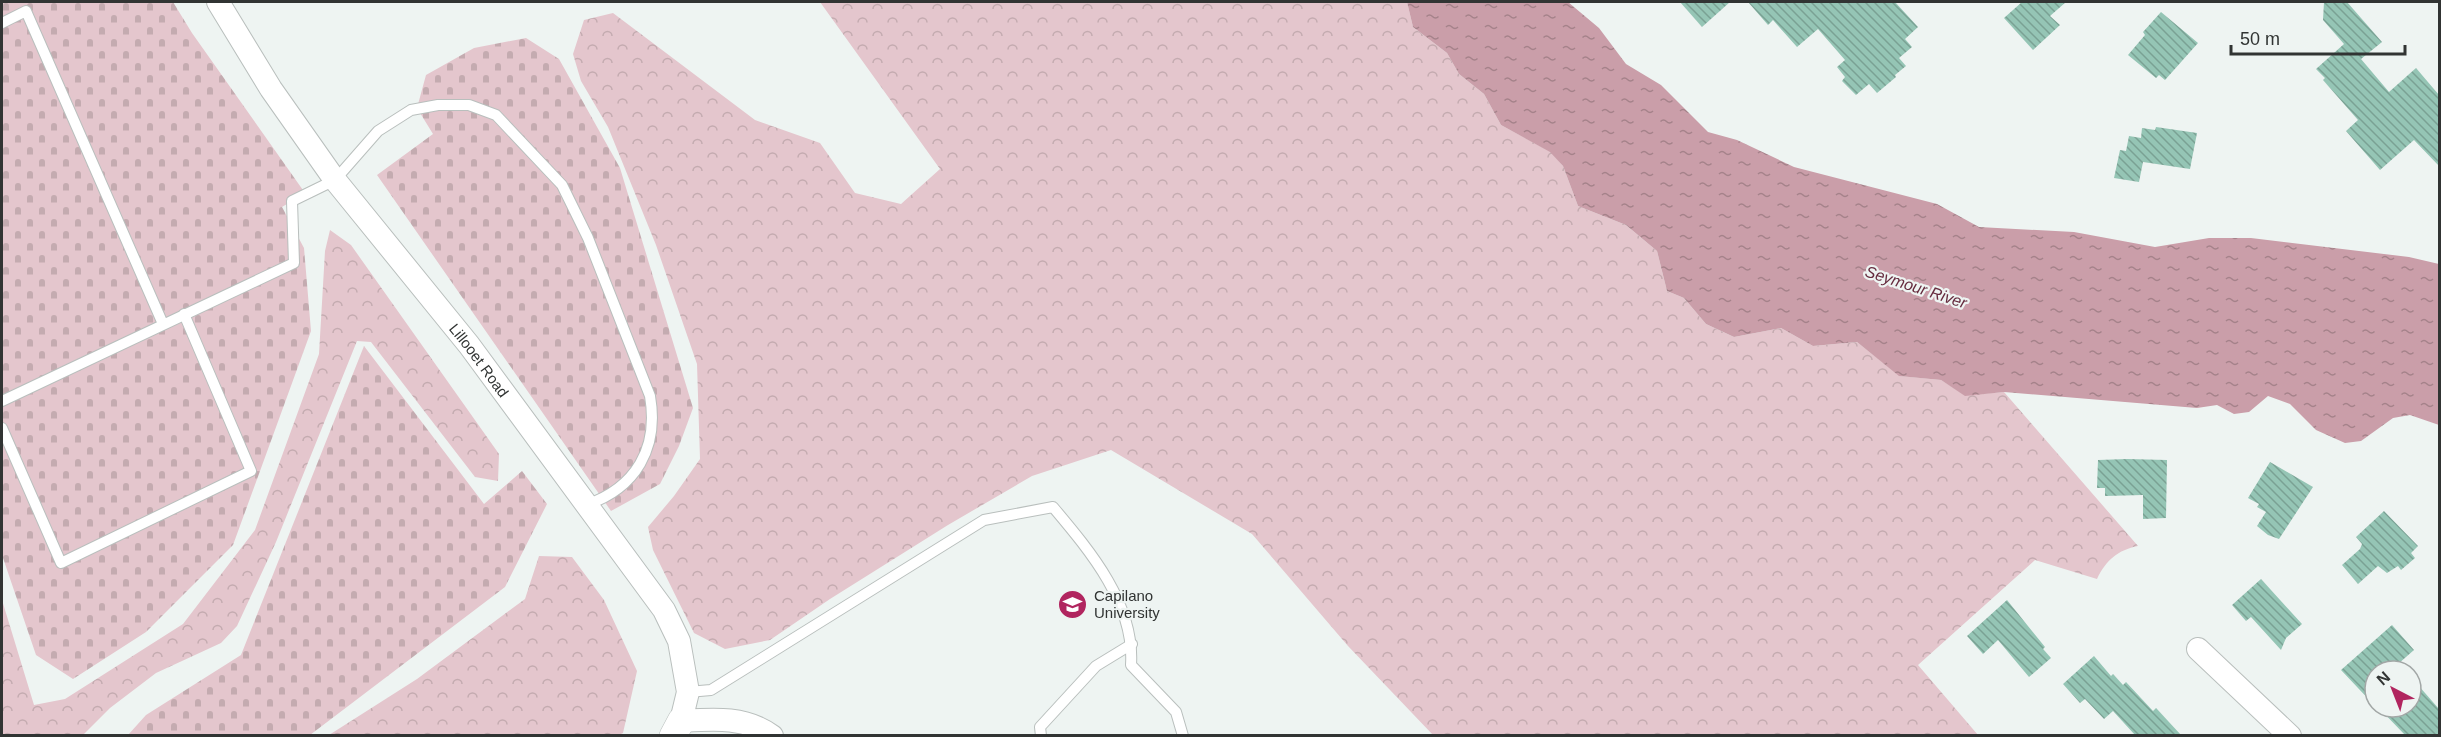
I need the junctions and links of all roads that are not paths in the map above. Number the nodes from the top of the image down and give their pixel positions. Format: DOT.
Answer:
graph roads {
  1 [pos="218,2"];
  2 [pos="2,23"];
  3 [pos="335,180"];
  4 [pos="184,315"];
  5 [pos="163,324"];
  6 [pos="2,401"];
  7 [pos="2,428"];
  8 [pos="585,505"];
  9 [pos="1132,644"];
  10 [pos="2198,649"];
  11 [pos="688,692"];
  12 [pos="677,728"];
  13 [pos="772,735"];
  14 [pos="1041,735"];
  15 [pos="1183,735"];
  16 [pos="2290,735"];
  1 -- 3 [label="street, Lillooet Road"];
  2 -- 5 [label="lane"];
  3 -- 4 [label="lane"];
  3 -- 8 [label="street, Lillooet Road"];
  3 -- 8 [label="lane"];
  4 -- 5 [label="lane"];
  4 -- 7 [label="lane"];
  5 -- 6 [label="lane"];
  8 -- 11 [label="street, Lillooet Road"];
  9 -- 11 [label="lane"];
  9 -- 14 [label="lane"];
  9 -- 15 [label="lane"];
  10 -- 16 [label="street"];
  11 -- 12 [label="street, Lillooet Road"];
  12 -- 13 [label="street"];
}
